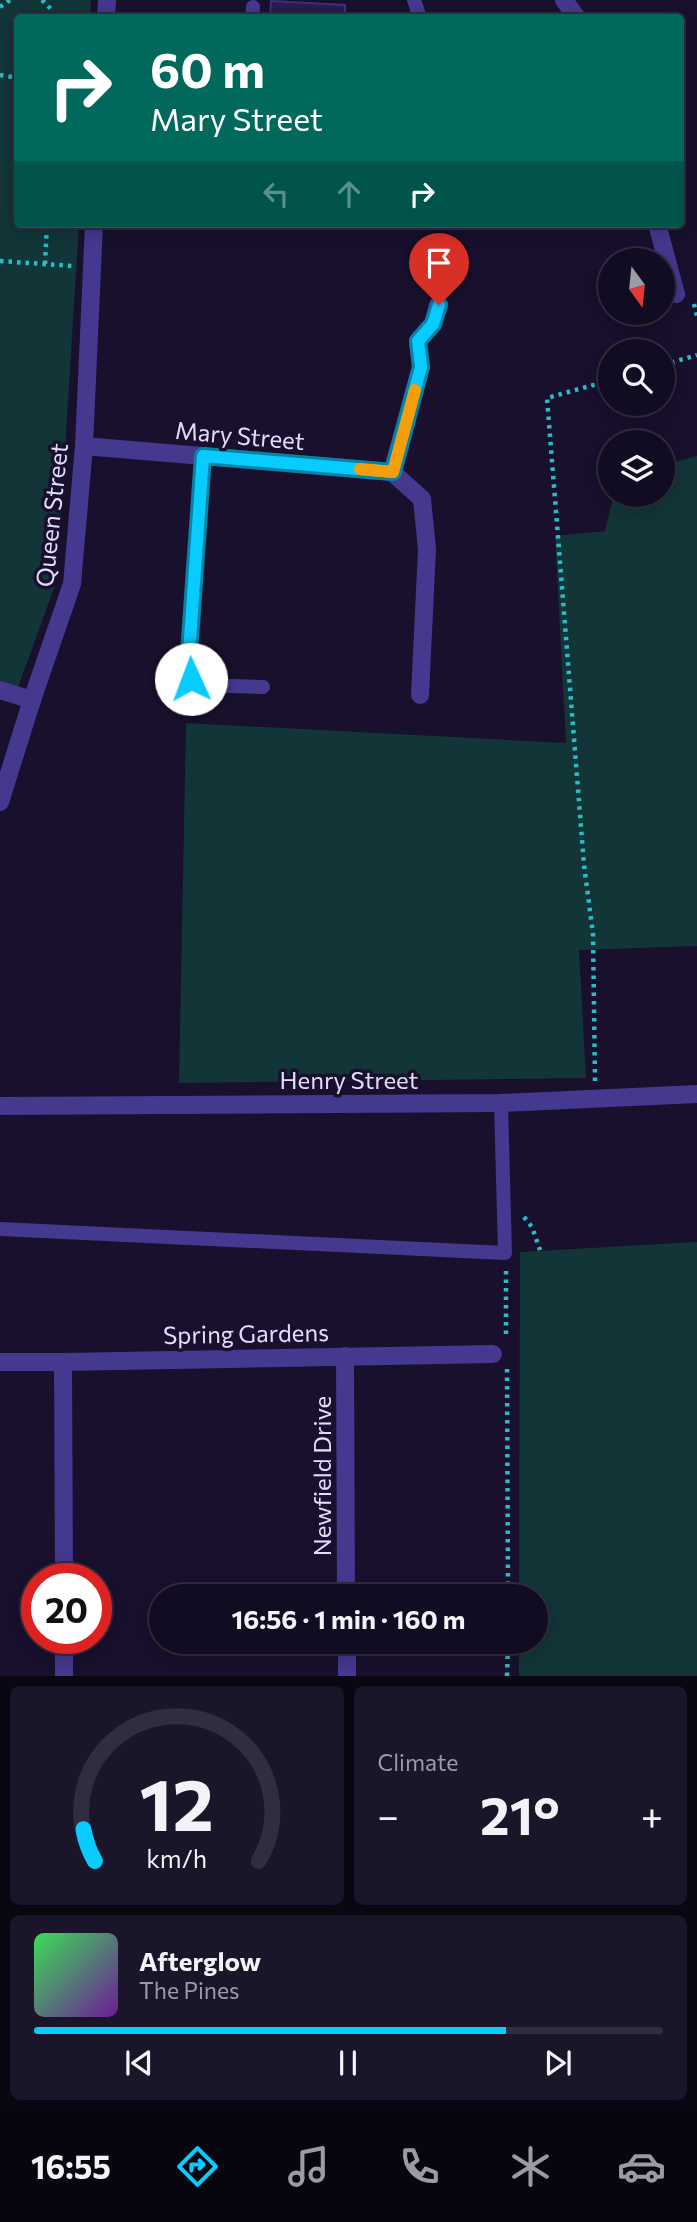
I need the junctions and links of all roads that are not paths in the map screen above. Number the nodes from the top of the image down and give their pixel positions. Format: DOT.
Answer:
graph roads {
  1 [pos="94,228"];
  2 [pos="658,228"];
  3 [pos="664,248"];
  4 [pos="439,305"];
  5 [pos="84,446"];
  6 [pos="203,456"];
  7 [pos="393,472"];
  8 [pos="263,687"];
  9 [pos="0,690"];
  10 [pos="420,695"];
  11 [pos="32,700"];
  12 [pos="0,802"];
  13 [pos="697,1094"];
  14 [pos="500,1103"];
  15 [pos="0,1106"];
  16 [pos="0,1229"];
  17 [pos="493,1354"];
  18 [pos="345,1356"];
  19 [pos="0,1362"];
  20 [pos="63,1362"];
  21 [pos="64,1563"];
  22 [pos="346,1584"];
  23 [pos="64,1654"];
  24 [pos="347,1654"];
  25 [pos="64,1676"];
  26 [pos="347,1676"];
  1 -- 5 [label="street, Queen Street"];
  2 -- 3 [label="street"];
  4 -- 7 [label="street"];
  5 -- 6 [label="street, Mary Street"];
  5 -- 11 [label="street, Queen Street"];
  6 -- 7 [label="street, Mary Street"];
  6 -- 8 [label="lane"];
  7 -- 10 [label="street"];
  9 -- 11 [label="street"];
  11 -- 12 [label="street, Queen Street"];
  13 -- 14 [label="street, Henry Street"];
  14 -- 15 [label="street, Henry Street"];
  14 -- 16 [label="lane"];
  17 -- 18 [label="street, Spring Gardens"];
  18 -- 20 [label="street, Spring Gardens"];
  18 -- 22 [label="street, Newfield Drive"];
  19 -- 20 [label="street, Spring Gardens"];
  20 -- 21 [label="street"];
  23 -- 25 [label="street"];
  24 -- 26 [label="street"];
}
